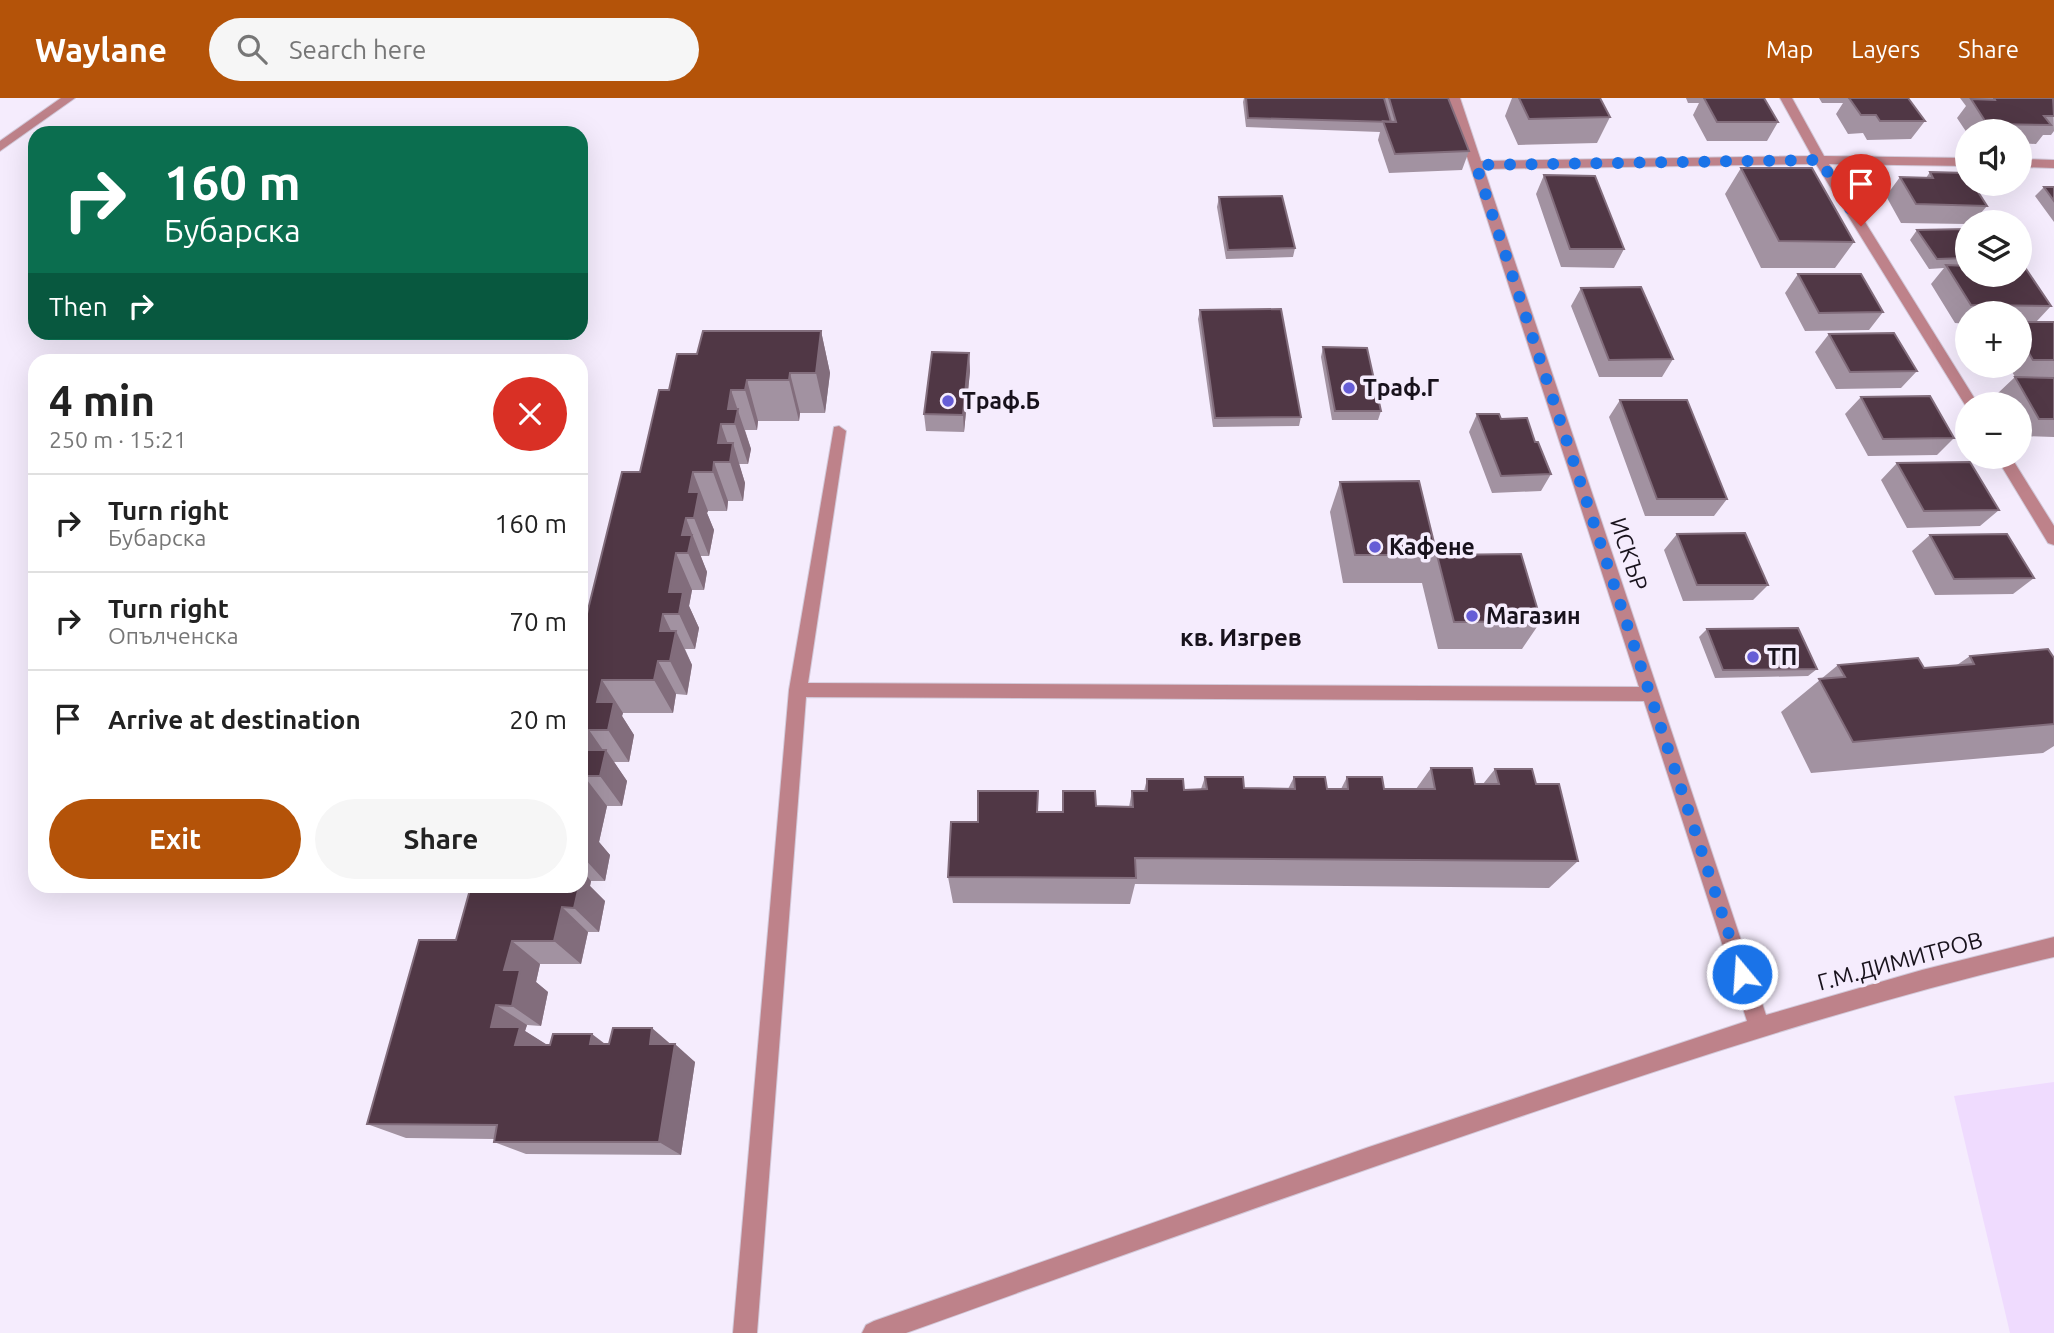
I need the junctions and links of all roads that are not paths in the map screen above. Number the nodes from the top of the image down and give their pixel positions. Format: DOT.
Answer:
graph roads {
  1 [pos="69,98"];
  2 [pos="1454,98"];
  3 [pos="1786,98"];
  4 [pos="30,126"];
  5 [pos="28,127"];
  6 [pos="0,147"];
  7 [pos="1820,160"];
  8 [pos="1955,162"];
  9 [pos="2032,163"];
  10 [pos="2054,164"];
  11 [pos="1476,165"];
  12 [pos="1964,392"];
  13 [pos="839,431"];
  14 [pos="2010,469"];
  15 [pos="2054,539"];
  16 [pos="798,690"];
  17 [pos="1648,694"];
  18 [pos="2054,947"];
  19 [pos="1759,1025"];
  20 [pos="745,1333"];
  21 [pos="874,1333"];
  1 -- 4 [label="street"];
  2 -- 11 [label="street, ИСКЪР"];
  3 -- 7 [label="street"];
  5 -- 6 [label="street"];
  7 -- 8 [label="street"];
  7 -- 11 [label="street"];
  7 -- 12 [label="street"];
  9 -- 10 [label="street"];
  11 -- 17 [label="street, ИСКЪР"];
  13 -- 16 [label="street"];
  14 -- 15 [label="street"];
  16 -- 17 [label="street"];
  16 -- 20 [label="street"];
  17 -- 19 [label="street, ИСКЪР"];
  18 -- 19 [label="street, Г.М.ДИМИТРОВ"];
  19 -- 21 [label="street, Г.М.ДИМИТРОВ"];
}
